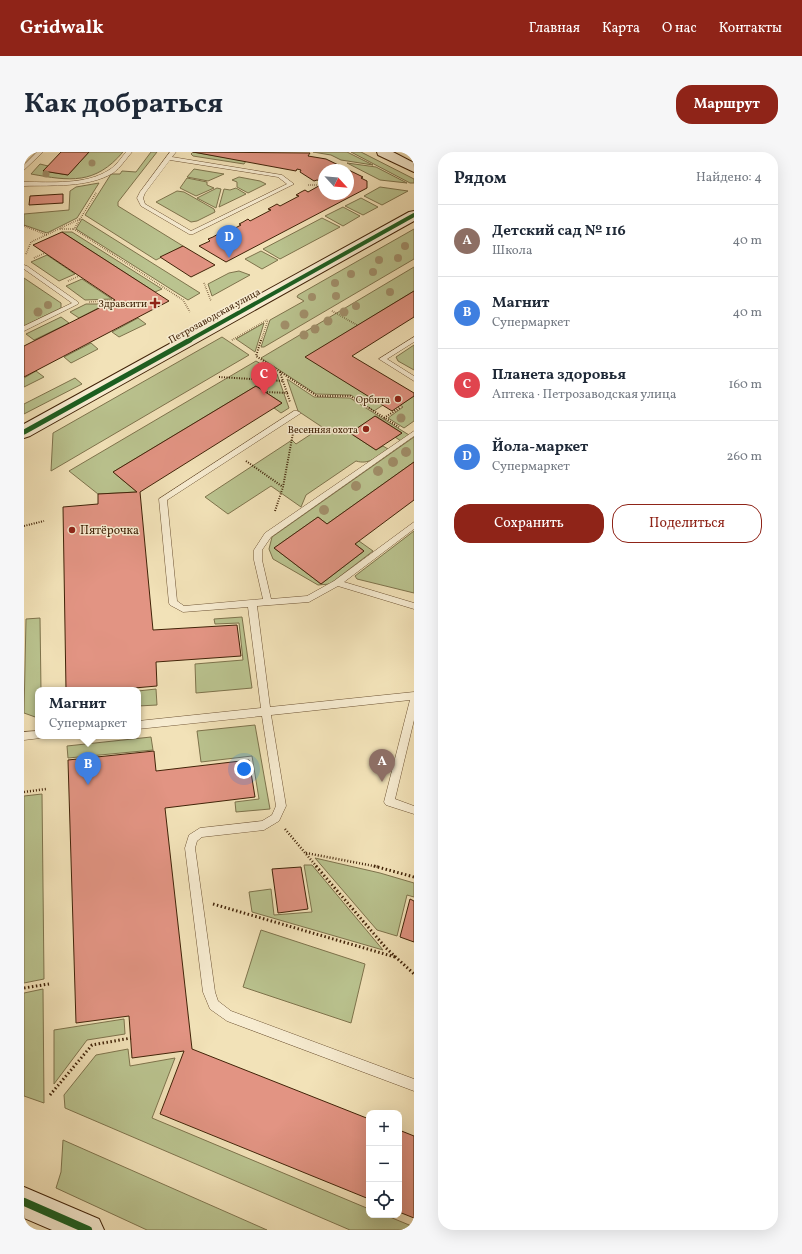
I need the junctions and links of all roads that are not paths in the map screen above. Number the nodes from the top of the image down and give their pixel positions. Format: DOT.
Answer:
graph roads {
  1 [pos="40,152"];
  2 [pos="129,152"];
  3 [pos="173,152"];
  4 [pos="383,152"];
  5 [pos="169,158"];
  6 [pos="24,168"];
  7 [pos="414,168"];
  8 [pos="24,184"];
  9 [pos="414,215"];
  10 [pos="25,267"];
  11 [pos="24,329"];
  12 [pos="414,339"];
  13 [pos="414,379"];
  14 [pos="297,413"];
  15 [pos="24,432"];
  16 [pos="412,434"];
  17 [pos="414,525"];
  18 [pos="337,583"];
  19 [pos="268,602"];
  20 [pos="252,604"];
  21 [pos="414,606"];
  22 [pos="414,696"];
  23 [pos="414,701"];
  24 [pos="266,712"];
  25 [pos="141,725"];
  26 [pos="35,735"];
  27 [pos="24,736"];
  28 [pos="414,810"];
  29 [pos="414,1085"];
  30 [pos="24,1202"];
  31 [pos="88,1230"];
  1 -- 6 [label="lane"];
  2 -- 8 [label="lane"];
  3 -- 5 [label="lane"];
  4 -- 7 [label="street"];
  5 -- 5 [label="lane"];
  9 -- 15 [label="street, Петрозаводская улица"];
  10 -- 11 [label="lane"];
  12 -- 13 [label="lane"];
  14 -- 20 [label="lane"];
  16 -- 19 [label="lane"];
  17 -- 18 [label="lane"];
  18 -- 19 [label="lane"];
  18 -- 21 [label="lane"];
  19 -- 20 [label="lane"];
  20 -- 24 [label="lane"];
  22 -- 24 [label="lane"];
  23 -- 28 [label="lane"];
  24 -- 25 [label="lane"];
  24 -- 29 [label="lane"];
  26 -- 27 [label="lane"];
  30 -- 31 [label="street"];
}
